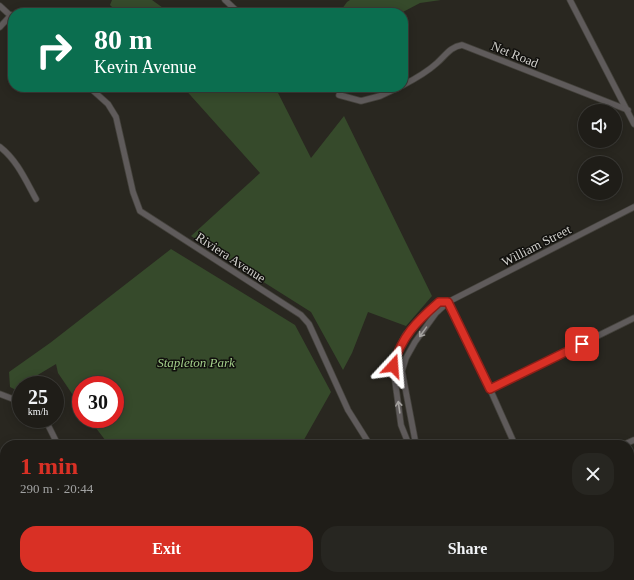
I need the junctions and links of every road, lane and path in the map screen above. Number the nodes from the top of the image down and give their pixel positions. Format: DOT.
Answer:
graph roads {
  1 [pos="225,0"];
  2 [pos="570,0"];
  3 [pos="0,6"];
  4 [pos="234,8"];
  5 [pos="8,13"];
  6 [pos="8,20"];
  7 [pos="0,27"];
  8 [pos="408,82"];
  9 [pos="94,92"];
  10 [pos="388,92"];
  11 [pos="339,94"];
  12 [pos="628,110"];
  13 [pos="634,124"];
  14 [pos="0,148"];
  15 [pos="36,199"];
  16 [pos="634,207"];
  17 [pos="448,302"];
  18 [pos="634,318"];
  19 [pos="490,389"];
  20 [pos="0,394"];
  21 [pos="12,399"];
  22 [pos="50,428"];
  23 [pos="56,440"];
  24 [pos="367,440"];
  25 [pos="407,440"];
  26 [pos="414,440"];
  27 [pos="513,440"];
  1 -- 4 [label="street"];
  2 -- 12 [label="street"];
  3 -- 5 [label="street"];
  6 -- 7 [label="street"];
  8 -- 12 [label="street, Net Road"];
  9 -- 24 [label="street, Riviera Avenue"];
  10 -- 11 [label="street"];
  12 -- 13 [label="street"];
  14 -- 15 [label="street"];
  16 -- 17 [label="street, William Street"];
  17 -- 19 [label="street"];
  25 -- 17 [label="street, one-way"];
  17 -- 26 [label="street, one-way"];
  18 -- 19 [label="street"];
  19 -- 27 [label="street"];
  20 -- 21 [label="street"];
  22 -- 23 [label="street"];
}
